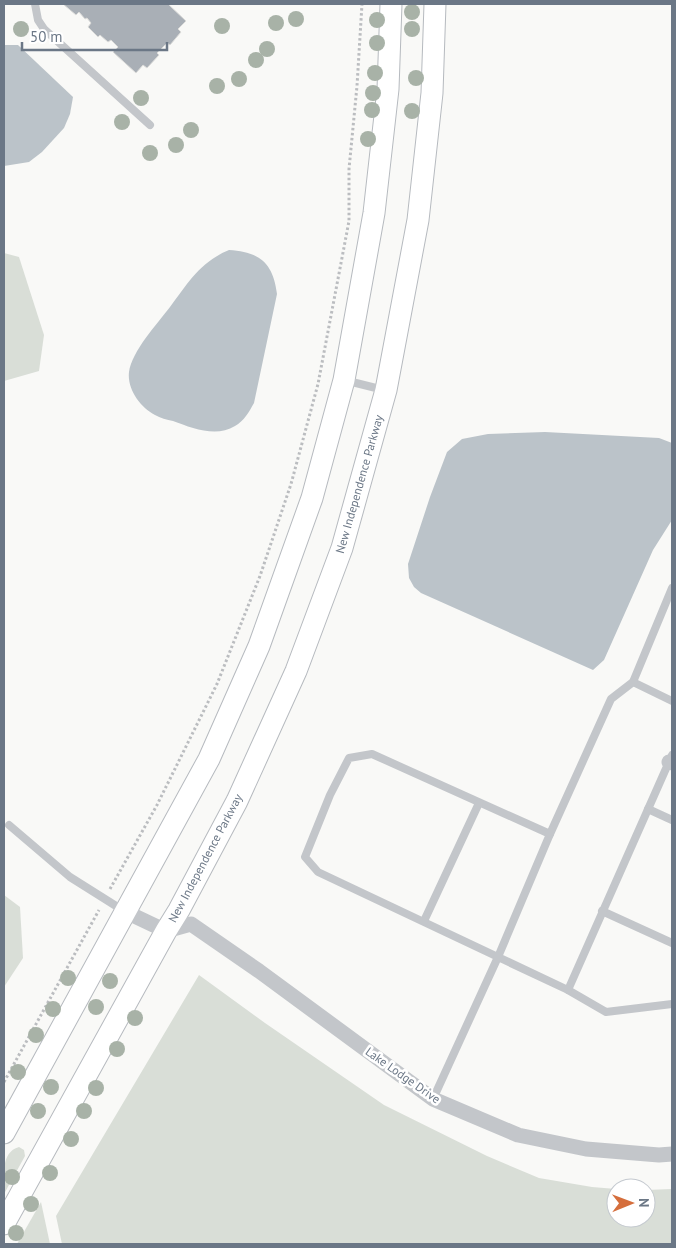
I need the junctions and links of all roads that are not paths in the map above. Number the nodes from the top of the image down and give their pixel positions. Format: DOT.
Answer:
graph roads {
  1 [pos="35,4"];
  2 [pos="391,4"];
  3 [pos="435,4"];
  4 [pos="150,125"];
  5 [pos="344,380"];
  6 [pos="386,390"];
  7 [pos="672,588"];
  8 [pos="633,682"];
  9 [pos="672,701"];
  10 [pos="671,760"];
  11 [pos="479,803"];
  12 [pos="648,809"];
  13 [pos="672,820"];
  14 [pos="9,825"];
  15 [pos="550,834"];
  16 [pos="602,911"];
  17 [pos="126,912"];
  18 [pos="424,921"];
  19 [pos="166,931"];
  20 [pos="672,943"];
  21 [pos="498,957"];
  22 [pos="568,990"];
  23 [pos="672,1004"];
  24 [pos="433,1099"];
  25 [pos="4,1133"];
  26 [pos="672,1154"];
  27 [pos="4,1224"];
  1 -- 4 [label="lane"];
  2 -- 5 [label="street"];
  3 -- 6 [label="street, New Independence Parkway"];
  5 -- 6 [label="lane"];
  5 -- 17 [label="street"];
  6 -- 19 [label="street, New Independence Parkway"];
  7 -- 8 [label="lane"];
  8 -- 9 [label="lane"];
  8 -- 15 [label="lane"];
  10 -- 12 [label="lane"];
  11 -- 15 [label="lane"];
  11 -- 18 [label="lane"];
  11 -- 18 [label="lane"];
  12 -- 13 [label="lane"];
  12 -- 16 [label="lane"];
  14 -- 17 [label="lane"];
  15 -- 21 [label="lane"];
  16 -- 20 [label="lane"];
  16 -- 22 [label="lane"];
  17 -- 19 [label="street, New Independence Parkway"];
  17 -- 25 [label="street"];
  18 -- 21 [label="lane"];
  19 -- 24 [label="street, Lake Lodge Drive"];
  19 -- 27 [label="street, New Independence Parkway"];
  21 -- 22 [label="lane"];
  21 -- 24 [label="lane"];
  22 -- 23 [label="lane"];
  24 -- 26 [label="street, Lake Lodge Drive"];
}
